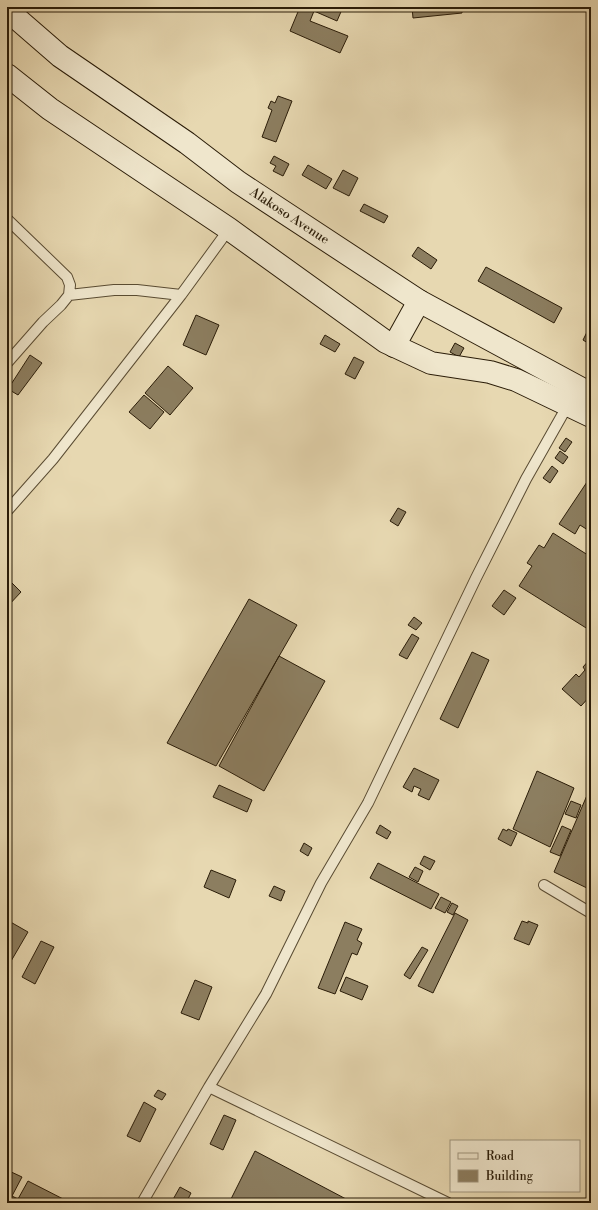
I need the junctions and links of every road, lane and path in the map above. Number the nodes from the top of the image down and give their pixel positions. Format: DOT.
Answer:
graph roads {
  1 [pos="7,10"];
  2 [pos="7,75"];
  3 [pos="7,219"];
  4 [pos="229,229"];
  5 [pos="69,295"];
  6 [pos="181,295"];
  7 [pos="419,301"];
  8 [pos="394,346"];
  9 [pos="7,363"];
  10 [pos="579,395"];
  11 [pos="591,416"];
  12 [pos="8,508"];
  13 [pos="544,885"];
  14 [pos="591,913"];
  15 [pos="209,1087"];
  16 [pos="142,1203"];
  17 [pos="448,1203"];
  1 -- 7 [label="street, Alakoso Avenue"];
  2 -- 4 [label="street, Alakoso Avenue"];
  3 -- 5 [label="lane"];
  4 -- 6 [label="lane"];
  4 -- 8 [label="street, Alakoso Avenue"];
  5 -- 6 [label="lane"];
  5 -- 9 [label="lane"];
  6 -- 12 [label="lane"];
  7 -- 8 [label="street"];
  7 -- 10 [label="street, Alakoso Avenue"];
  8 -- 10 [label="street, Alakoso Avenue"];
  10 -- 11 [label="street, Alakoso Avenue"];
  10 -- 15 [label="lane"];
  13 -- 14 [label="lane"];
  15 -- 16 [label="lane"];
  15 -- 17 [label="lane"];
}
